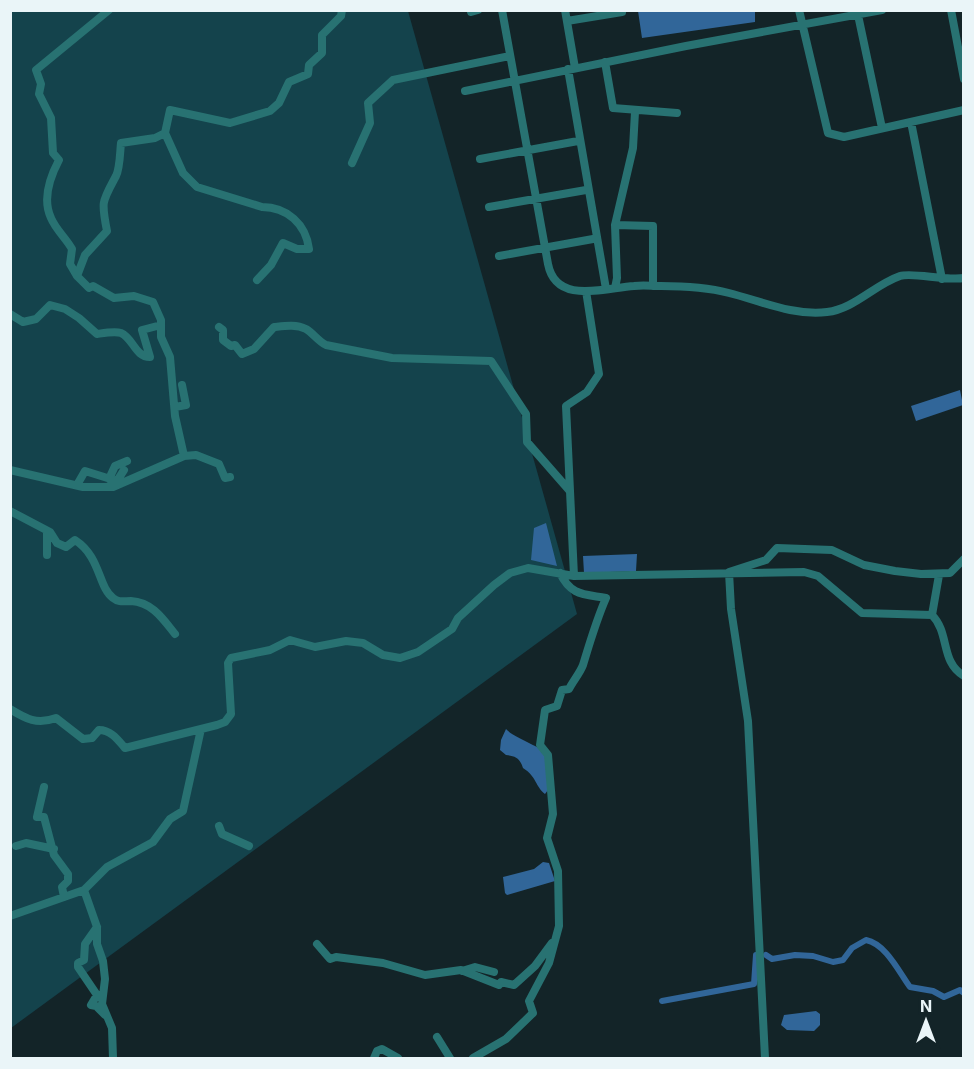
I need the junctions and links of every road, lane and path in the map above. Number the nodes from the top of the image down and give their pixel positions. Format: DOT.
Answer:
graph roads {
  1 [pos="109,10"];
  2 [pos="342,10"];
  3 [pos="502,10"];
  4 [pos="565,10"];
  5 [pos="799,10"];
  6 [pos="882,10"];
  7 [pos="951,10"];
  8 [pos="622,12"];
  9 [pos="858,15"];
  10 [pos="567,21"];
  11 [pos="801,25"];
  12 [pos="510,56"];
  13 [pos="605,62"];
  14 [pos="571,68"];
  15 [pos="963,79"];
  16 [pos="514,80"];
  17 [pos="465,92"];
  18 [pos="963,110"];
  19 [pos="635,112"];
  20 [pos="677,113"];
  21 [pos="911,122"];
  22 [pos="882,128"];
  23 [pos="165,133"];
  24 [pos="578,141"];
  25 [pos="527,150"];
  26 [pos="480,159"];
  27 [pos="352,163"];
  28 [pos="586,190"];
  29 [pos="536,198"];
  30 [pos="489,207"];
  31 [pos="615,225"];
  32 [pos="593,238"];
  33 [pos="545,247"];
  34 [pos="500,256"];
  35 [pos="77,276"];
  36 [pos="963,278"];
  37 [pos="942,279"];
  38 [pos="257,280"];
  39 [pos="652,286"];
  40 [pos="610,289"];
  41 [pos="586,291"];
  42 [pos="10,314"];
  43 [pos="161,325"];
  44 [pos="219,327"];
  45 [pos="182,385"];
  46 [pos="175,407"];
  47 [pos="184,456"];
  48 [pos="127,461"];
  49 [pos="10,470"];
  50 [pos="124,470"];
  51 [pos="230,477"];
  52 [pos="110,479"];
  53 [pos="77,485"];
  54 [pos="568,490"];
  55 [pos="10,511"];
  56 [pos="47,531"];
  57 [pos="47,555"];
  58 [pos="963,559"];
  59 [pos="560,573"];
  60 [pos="729,573"];
  61 [pos="939,575"];
  62 [pos="574,576"];
  63 [pos="932,615"];
  64 [pos="175,634"];
  65 [pos="963,676"];
  66 [pos="10,709"];
  67 [pos="201,729"];
  68 [pos="44,787"];
  69 [pos="219,826"];
  70 [pos="16,846"];
  71 [pos="249,846"];
  72 [pos="54,849"];
  73 [pos="84,890"];
  74 [pos="64,897"];
  75 [pos="10,916"];
  76 [pos="97,927"];
  77 [pos="556,938"];
  78 [pos="317,944"];
  79 [pos="462,971"];
  80 [pos="494,972"];
  81 [pos="108,1017"];
  82 [pos="437,1037"];
  83 [pos="113,1059"];
  84 [pos="374,1059"];
  85 [pos="398,1059"];
  86 [pos="450,1059"];
  87 [pos="473,1059"];
  88 [pos="765,1059"];
  1 -- 35 [label="street"];
  2 -- 23 [label="street"];
  3 -- 12 [label="street"];
  4 -- 10 [label="street"];
  5 -- 11 [label="street"];
  6 -- 9 [label="street"];
  7 -- 15 [label="street"];
  8 -- 10 [label="street"];
  9 -- 11 [label="street"];
  9 -- 22 [label="street"];
  10 -- 14 [label="street"];
  11 -- 13 [label="street"];
  11 -- 22 [label="street"];
  12 -- 16 [label="street"];
  12 -- 27 [label="street"];
  13 -- 14 [label="street"];
  13 -- 19 [label="street"];
  14 -- 16 [label="street"];
  14 -- 40 [label="street"];
  16 -- 17 [label="street"];
  16 -- 25 [label="street"];
  18 -- 21 [label="street"];
  19 -- 20 [label="street"];
  19 -- 31 [label="street"];
  21 -- 22 [label="street"];
  21 -- 37 [label="street"];
  23 -- 35 [label="street"];
  23 -- 38 [label="street"];
  24 -- 25 [label="street"];
  25 -- 26 [label="street"];
  25 -- 29 [label="street"];
  28 -- 29 [label="street"];
  29 -- 30 [label="street"];
  29 -- 33 [label="street"];
  31 -- 39 [label="street"];
  31 -- 40 [label="street"];
  32 -- 33 [label="street"];
  33 -- 34 [label="street"];
  33 -- 41 [label="street"];
  35 -- 43 [label="street"];
  36 -- 37 [label="street"];
  37 -- 39 [label="street"];
  39 -- 40 [label="street"];
  40 -- 41 [label="street"];
  41 -- 54 [label="street"];
  42 -- 43 [label="street"];
  43 -- 46 [label="street"];
  44 -- 54 [label="street"];
  45 -- 46 [label="street"];
  46 -- 47 [label="street"];
  47 -- 51 [label="street"];
  47 -- 53 [label="street"];
  48 -- 52 [label="street"];
  49 -- 53 [label="street"];
  50 -- 52 [label="street"];
  52 -- 53 [label="street"];
  54 -- 62 [label="street"];
  55 -- 56 [label="street"];
  56 -- 57 [label="street"];
  56 -- 64 [label="street"];
  58 -- 61 [label="street"];
  59 -- 62 [label="street"];
  59 -- 67 [label="street"];
  59 -- 77 [label="street"];
  60 -- 61 [label="street"];
  60 -- 62 [label="street"];
  60 -- 63 [label="street"];
  60 -- 88 [label="street"];
  61 -- 63 [label="street"];
  63 -- 65 [label="street"];
  66 -- 67 [label="street"];
  67 -- 73 [label="street"];
  68 -- 72 [label="street"];
  69 -- 71 [label="street"];
  70 -- 72 [label="street"];
  72 -- 74 [label="street"];
  73 -- 74 [label="street"];
  73 -- 76 [label="street"];
  74 -- 75 [label="street"];
  76 -- 81 [label="street"];
  76 -- 81 [label="street"];
  77 -- 79 [label="street"];
  77 -- 87 [label="street"];
  78 -- 79 [label="street"];
  79 -- 80 [label="street"];
  81 -- 83 [label="street"];
  82 -- 86 [label="street"];
  84 -- 85 [label="street"];
}
